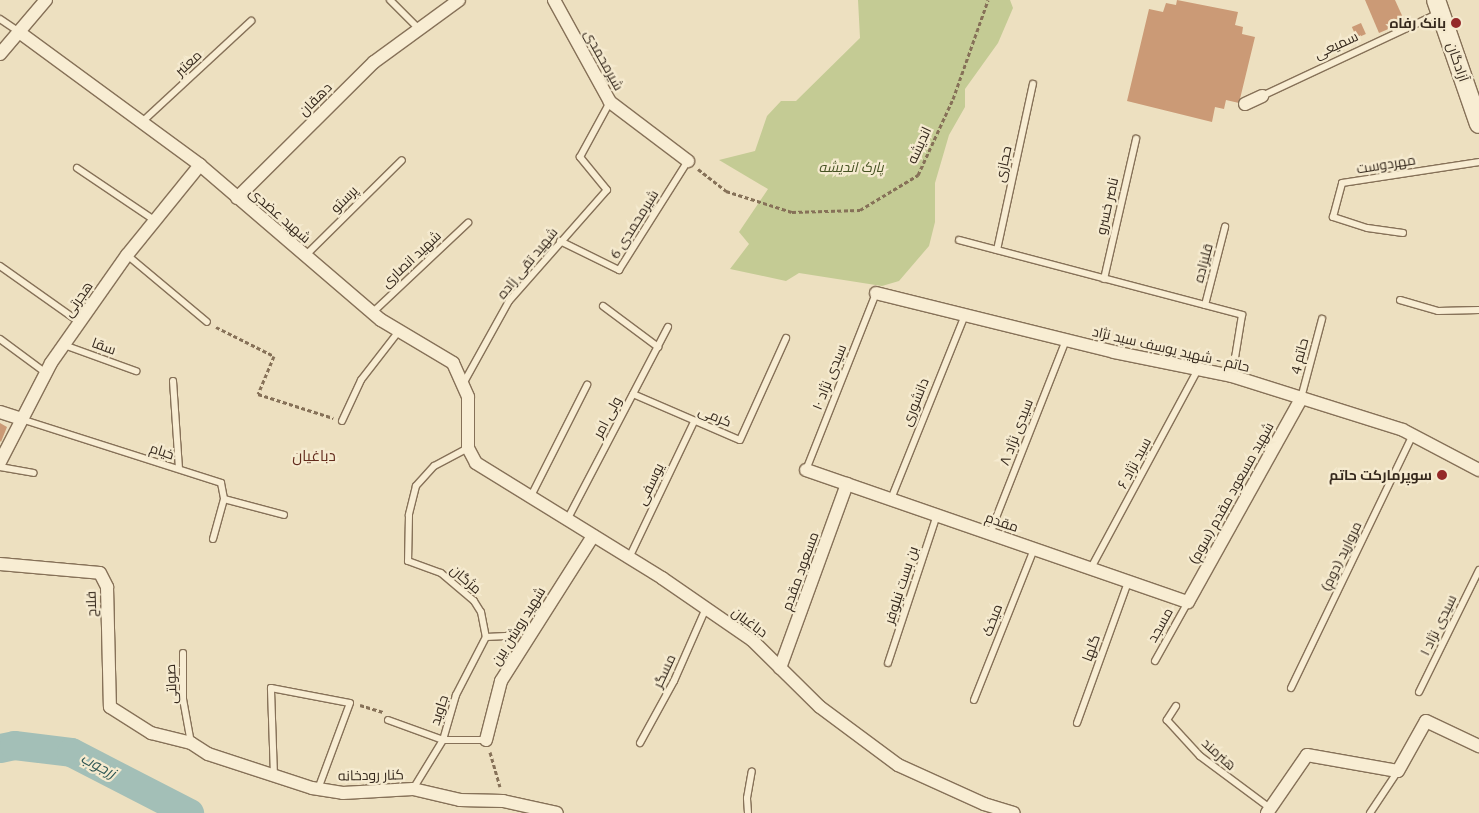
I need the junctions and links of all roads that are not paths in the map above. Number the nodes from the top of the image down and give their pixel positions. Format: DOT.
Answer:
graph roads {
  1 [pos="46,0"];
  2 [pos="390,0"];
  3 [pos="459,0"];
  4 [pos="554,0"];
  5 [pos="1438,6"];
  6 [pos="0,20"];
  7 [pos="251,21"];
  8 [pos="419,29"];
  9 [pos="19,32"];
  10 [pos="0,54"];
  11 [pos="1034,84"];
  12 [pos="1262,96"];
  13 [pos="610,102"];
  14 [pos="1245,104"];
  15 [pos="1478,115"];
  16 [pos="141,123"];
  17 [pos="1136,139"];
  18 [pos="402,160"];
  19 [pos="688,161"];
  20 [pos="1479,162"];
  21 [pos="200,166"];
  22 [pos="77,168"];
  23 [pos="237,198"];
  24 [pos="154,220"];
  25 [pos="468,223"];
  26 [pos="1225,227"];
  27 [pos="1403,233"];
  28 [pos="959,240"];
  29 [pos="560,241"];
  30 [pos="997,250"];
  31 [pos="127,255"];
  32 [pos="304,257"];
  33 [pos="0,266"];
  34 [pos="1104,278"];
  35 [pos="876,293"];
  36 [pos="1400,300"];
  37 [pos="1205,305"];
  38 [pos="603,306"];
  39 [pos="1479,310"];
  40 [pos="372,313"];
  41 [pos="965,315"];
  42 [pos="1322,319"];
  43 [pos="79,322"];
  44 [pos="206,322"];
  45 [pos="668,327"];
  46 [pos="399,331"];
  47 [pos="786,338"];
  48 [pos="0,339"];
  49 [pos="1066,340"];
  50 [pos="64,345"];
  51 [pos="658,347"];
  52 [pos="1198,369"];
  53 [pos="136,371"];
  54 [pos="46,373"];
  55 [pos="1232,376"];
  56 [pos="173,380"];
  57 [pos="463,385"];
  58 [pos="587,385"];
  59 [pos="633,394"];
  60 [pos="1301,398"];
  61 [pos="0,412"];
  62 [pos="21,419"];
  63 [pos="342,421"];
  64 [pos="694,422"];
  65 [pos="1413,435"];
  66 [pos="468,448"];
  67 [pos="0,462"];
  68 [pos="0,467"];
  69 [pos="179,469"];
  70 [pos="806,470"];
  71 [pos="1479,470"];
  72 [pos="33,473"];
  73 [pos="847,484"];
  74 [pos="530,498"];
  75 [pos="224,499"];
  76 [pos="891,499"];
  77 [pos="284,515"];
  78 [pos="937,515"];
  79 [pos="567,520"];
  80 [pos="990,533"];
  81 [pos="593,536"];
  82 [pos="213,539"];
  83 [pos="1034,549"];
  84 [pos="629,558"];
  85 [pos="0,564"];
  86 [pos="1091,568"];
  87 [pos="1479,570"];
  88 [pos="1128,582"];
  89 [pos="1188,602"];
  90 [pos="706,608"];
  91 [pos="536,626"];
  92 [pos="486,637"];
  93 [pos="182,653"];
  94 [pos="1155,661"];
  95 [pos="888,663"];
  96 [pos="780,668"];
  97 [pos="1291,688"];
  98 [pos="1419,692"];
  99 [pos="974,700"];
  100 [pos="1176,706"];
  101 [pos="110,707"];
  102 [pos="388,720"];
  103 [pos="1077,723"];
  104 [pos="442,740"];
  105 [pos="486,740"];
  106 [pos="640,743"];
  107 [pos="191,744"];
  108 [pos="1479,746"];
  109 [pos="752,771"];
  110 [pos="1398,771"];
  111 [pos="274,776"];
  112 [pos="318,789"];
  113 [pos="413,789"];
  114 [pos="1270,811"];
  115 [pos="557,813"];
  116 [pos="748,813"];
  117 [pos="1014,813"];
  118 [pos="1370,813"];
  1 -- 9 [label="street"];
  2 -- 8 [label="lane"];
  3 -- 8 [label="street, دهقان"];
  4 -- 13 [label="street, شیرمحمدی"];
  5 -- 12 [label="lane, سمیعی"];
  5 -- 15 [label="main road, آزادگان"];
  6 -- 9 [label="lane"];
  7 -- 16 [label="lane, معتبر"];
  8 -- 23 [label="street, دهقان"];
  9 -- 10 [label="street"];
  9 -- 16 [label="street, شهید عضدی"];
  11 -- 30 [label="lane, حجازی"];
  12 -- 14 [label="street, سمیعی"];
  13 -- 19 [label="street, شیرمحمدی"];
  13 -- 29 [label="lane, شهید تقی زاده"];
  16 -- 21 [label="street, شهید عضدی"];
  17 -- 34 [label="lane, ناصر خسرو"];
  18 -- 32 [label="lane, پرستو"];
  19 -- 29 [label="lane, شیرمحمدی 6"];
  20 -- 27 [label="lane, مهردوست"];
  21 -- 23 [label="street, شهید عضدی"];
  21 -- 24 [label="street, هجرتی"];
  22 -- 24 [label="lane"];
  23 -- 32 [label="street, شهید عضدی"];
  24 -- 31 [label="street, هجرتی"];
  25 -- 40 [label="lane, شهید انصاری"];
  26 -- 37 [label="lane, قلیزاده"];
  28 -- 30 [label="lane"];
  29 -- 57 [label="lane, شهید تقی زاده"];
  30 -- 34 [label="lane"];
  31 -- 43 [label="street, هجرتی"];
  31 -- 44 [label="lane"];
  32 -- 40 [label="street, شهید عضدی"];
  33 -- 43 [label="lane"];
  34 -- 37 [label="lane"];
  35 -- 41 [label="street, حاتم - شهید یوسف سید نژاد"];
  35 -- 70 [label="lane, سیدی نژاد ۱۰"];
  36 -- 39 [label="lane"];
  37 -- 55 [label="lane"];
  38 -- 51 [label="lane"];
  40 -- 46 [label="street, شهید عضدی"];
  41 -- 49 [label="street, حاتم - شهید یوسف سید نژاد"];
  41 -- 76 [label="lane, دانشوری"];
  42 -- 60 [label="lane, حاتم 4"];
  43 -- 50 [label="street, هجرتی"];
  45 -- 51 [label="lane, ولی امر"];
  46 -- 57 [label="street, شهید عضدی"];
  46 -- 63 [label="lane"];
  47 -- 64 [label="lane, کرمی"];
  48 -- 54 [label="lane"];
  49 -- 52 [label="street, حاتم - شهید یوسف سید نژاد"];
  49 -- 80 [label="lane, سیدی نژاد ۸"];
  50 -- 53 [label="lane, سقا"];
  50 -- 54 [label="street, هجرتی"];
  51 -- 59 [label="lane, ولی امر"];
  52 -- 55 [label="street, حاتم - شهید یوسف سید نژاد"];
  52 -- 86 [label="lane, سید نژاد ۶"];
  54 -- 62 [label="street, هجرتی"];
  55 -- 60 [label="street, حاتم - شهید یوسف سید نژاد"];
  56 -- 69 [label="lane"];
  57 -- 66 [label="street, شهید عضدی"];
  58 -- 74 [label="lane"];
  59 -- 64 [label="lane, کرمی"];
  59 -- 79 [label="lane, ولی امر"];
  60 -- 65 [label="street, حاتم - شهید یوسف سید نژاد"];
  60 -- 89 [label="street, شهید مسعود مقدم (سوم)"];
  61 -- 62 [label="street"];
  62 -- 67 [label="street, هجرتی"];
  62 -- 69 [label="lane, خیام"];
  64 -- 84 [label="lane, یوسفی"];
  65 -- 71 [label="street, حاتم - شهید یوسف سید نژاد"];
  65 -- 97 [label="lane, مروارید (دوم)"];
  66 -- 74 [label="street, دباغیان"];
  66 -- 92 [label="lane, مژگان"];
  68 -- 72 [label="lane"];
  69 -- 75 [label="lane, خیام"];
  70 -- 73 [label="street, مقدم"];
  73 -- 76 [label="street, مقدم"];
  73 -- 96 [label="street, مسعود مقدم"];
  74 -- 79 [label="street, دباغیان"];
  75 -- 77 [label="lane"];
  75 -- 82 [label="lane"];
  76 -- 78 [label="street, مقدم"];
  78 -- 80 [label="street, مقدم"];
  78 -- 95 [label="lane, بن بست نیلوفر"];
  79 -- 81 [label="street, دباغیان"];
  80 -- 83 [label="street, مقدم"];
  81 -- 84 [label="street, دباغیان"];
  81 -- 91 [label="street, شهید روشن بین"];
  83 -- 86 [label="street, مقدم"];
  83 -- 99 [label="lane, میخک"];
  84 -- 90 [label="street, دباغیان"];
  85 -- 101 [label="street, فلاح"];
  86 -- 88 [label="street, مقدم"];
  87 -- 98 [label="lane, سیدی نژاد ۱"];
  88 -- 89 [label="street, مقدم"];
  88 -- 103 [label="lane, گلها"];
  89 -- 94 [label="lane, مسجد"];
  90 -- 96 [label="street, دباغیان"];
  90 -- 106 [label="lane, مسگر"];
  91 -- 92 [label="lane"];
  91 -- 105 [label="street, شهید روشن بین"];
  92 -- 104 [label="lane, جاوید"];
  93 -- 107 [label="lane, صولتی"];
  96 -- 117 [label="street, دباغیان"];
  100 -- 114 [label="lane, هنرمند"];
  101 -- 107 [label="street, کنار رودخانه"];
  102 -- 104 [label="lane"];
  104 -- 105 [label="lane"];
  104 -- 113 [label="lane, جاوید"];
  107 -- 111 [label="street, کنار رودخانه"];
  108 -- 110 [label="street"];
  109 -- 116 [label="lane"];
  110 -- 114 [label="street"];
  110 -- 118 [label="lane"];
  111 -- 112 [label="street, کنار رودخانه"];
  111 -- 112 [label="lane"];
  112 -- 113 [label="street, کنار رودخانه"];
  113 -- 115 [label="street, کنار رودخانه"];
}
